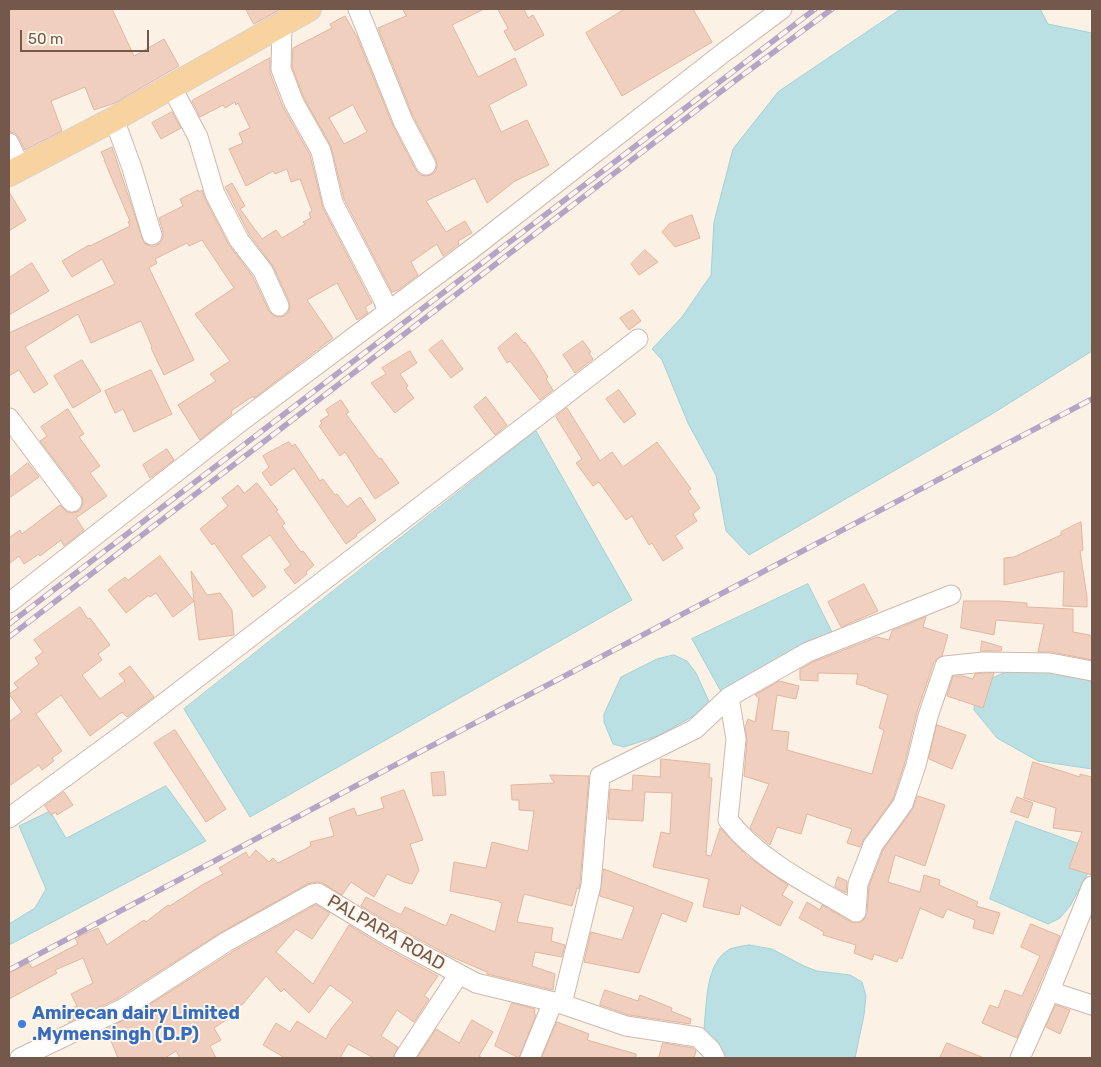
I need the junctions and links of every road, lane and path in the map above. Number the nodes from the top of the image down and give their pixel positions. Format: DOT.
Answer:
graph roads {
  1 [pos="358,9"];
  2 [pos="782,9"];
  3 [pos="296,14"];
  4 [pos="171,86"];
  5 [pos="114,118"];
  6 [pos="9,142"];
  7 [pos="426,165"];
  8 [pos="15,171"];
  9 [pos="152,235"];
  10 [pos="279,306"];
  11 [pos="388,311"];
  12 [pos="638,339"];
  13 [pos="9,418"];
  14 [pos="72,502"];
  15 [pos="951,595"];
  16 [pos="9,602"];
  17 [pos="1092,671"];
  18 [pos="729,697"];
  19 [pos="9,818"];
  20 [pos="1092,886"];
  21 [pos="459,974"];
  22 [pos="1049,993"];
  23 [pos="557,1003"];
  24 [pos="1092,1005"];
  25 [pos="20,1058"];
  26 [pos="404,1058"];
  27 [pos="530,1058"];
  28 [pos="715,1058"];
  29 [pos="1020,1058"];
  1 -- 7 [label="street"];
  2 -- 11 [label="street"];
  3 -- 4 [label="main road"];
  3 -- 11 [label="street"];
  4 -- 5 [label="main road"];
  4 -- 10 [label="street"];
  5 -- 8 [label="main road"];
  5 -- 9 [label="street"];
  6 -- 8 [label="street"];
  11 -- 16 [label="street"];
  12 -- 19 [label="street"];
  13 -- 14 [label="street"];
  15 -- 18 [label="street"];
  17 -- 18 [label="street"];
  18 -- 23 [label="street"];
  20 -- 22 [label="street"];
  21 -- 23 [label="street, PALPARA ROAD"];
  21 -- 25 [label="street, PALPARA ROAD"];
  21 -- 26 [label="street"];
  22 -- 24 [label="street"];
  22 -- 29 [label="street"];
  23 -- 27 [label="street"];
  23 -- 28 [label="street, PALPARA ROAD"];
}
